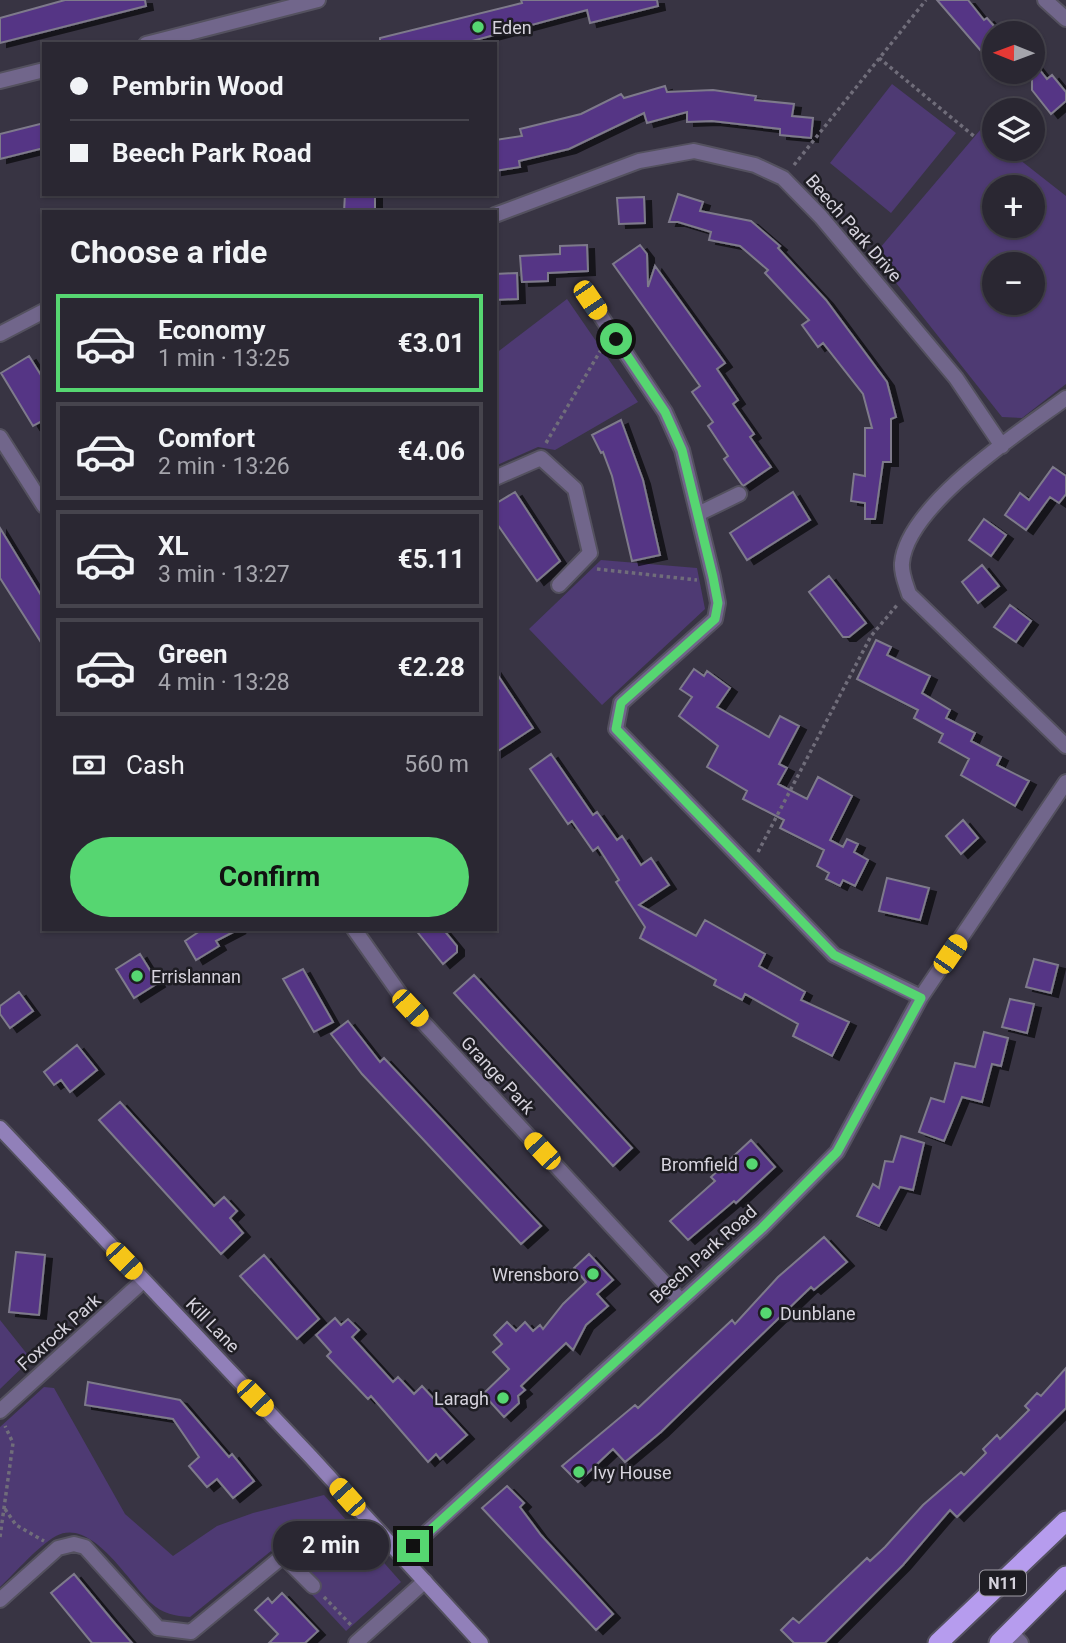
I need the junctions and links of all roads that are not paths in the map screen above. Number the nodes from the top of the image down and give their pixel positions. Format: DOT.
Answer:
graph roads {
  1 [pos="318,0"];
  2 [pos="1045,0"];
  3 [pos="1066,19"];
  4 [pos="154,42"];
  5 [pos="42,70"];
  6 [pos="0,81"];
  7 [pos="497,214"];
  8 [pos="590,300"];
  9 [pos="42,312"];
  10 [pos="0,334"];
  11 [pos="1066,398"];
  12 [pos="0,437"];
  13 [pos="1002,446"];
  14 [pos="497,477"];
  15 [pos="738,494"];
  16 [pos="42,503"];
  17 [pos="700,513"];
  18 [pos="559,585"];
  19 [pos="1066,746"];
  20 [pos="1066,782"];
  21 [pos="355,931"];
  22 [pos="921,998"];
  23 [pos="0,1128"];
  24 [pos="143,1281"];
  25 [pos="681,1300"];
  26 [pos="0,1411"];
  27 [pos="1066,1521"];
  28 [pos="401,1556"];
  29 [pos="1066,1576"];
  30 [pos="425,1581"];
  31 [pos="313,1586"];
  32 [pos="0,1600"];
  33 [pos="1010,1639"];
  34 [pos="360,1640"];
  35 [pos="481,1643"];
  36 [pos="938,1643"];
  1 -- 4 [label="street"];
  2 -- 3 [label="street"];
  5 -- 6 [label="street"];
  7 -- 13 [label="street, Beech Park Drive"];
  8 -- 17 [label="street"];
  9 -- 10 [label="street"];
  11 -- 13 [label="street"];
  12 -- 16 [label="street"];
  13 -- 19 [label="street"];
  14 -- 18 [label="street"];
  15 -- 17 [label="street"];
  17 -- 22 [label="street"];
  20 -- 22 [label="street, Beech Park Road"];
  21 -- 25 [label="street, Grange Park"];
  22 -- 25 [label="street, Beech Park Road"];
  23 -- 24 [label="main road, Kill Lane"];
  24 -- 26 [label="street, Foxrock Park"];
  24 -- 28 [label="main road, Kill Lane"];
  25 -- 28 [label="street, Beech Park Road"];
  27 -- 36 [label="highway, N11"];
  28 -- 30 [label="main road, Kill Lane"];
  29 -- 33 [label="highway, N11"];
  30 -- 34 [label="street"];
  30 -- 35 [label="main road, Kill Lane"];
  31 -- 32 [label="street"];
}
